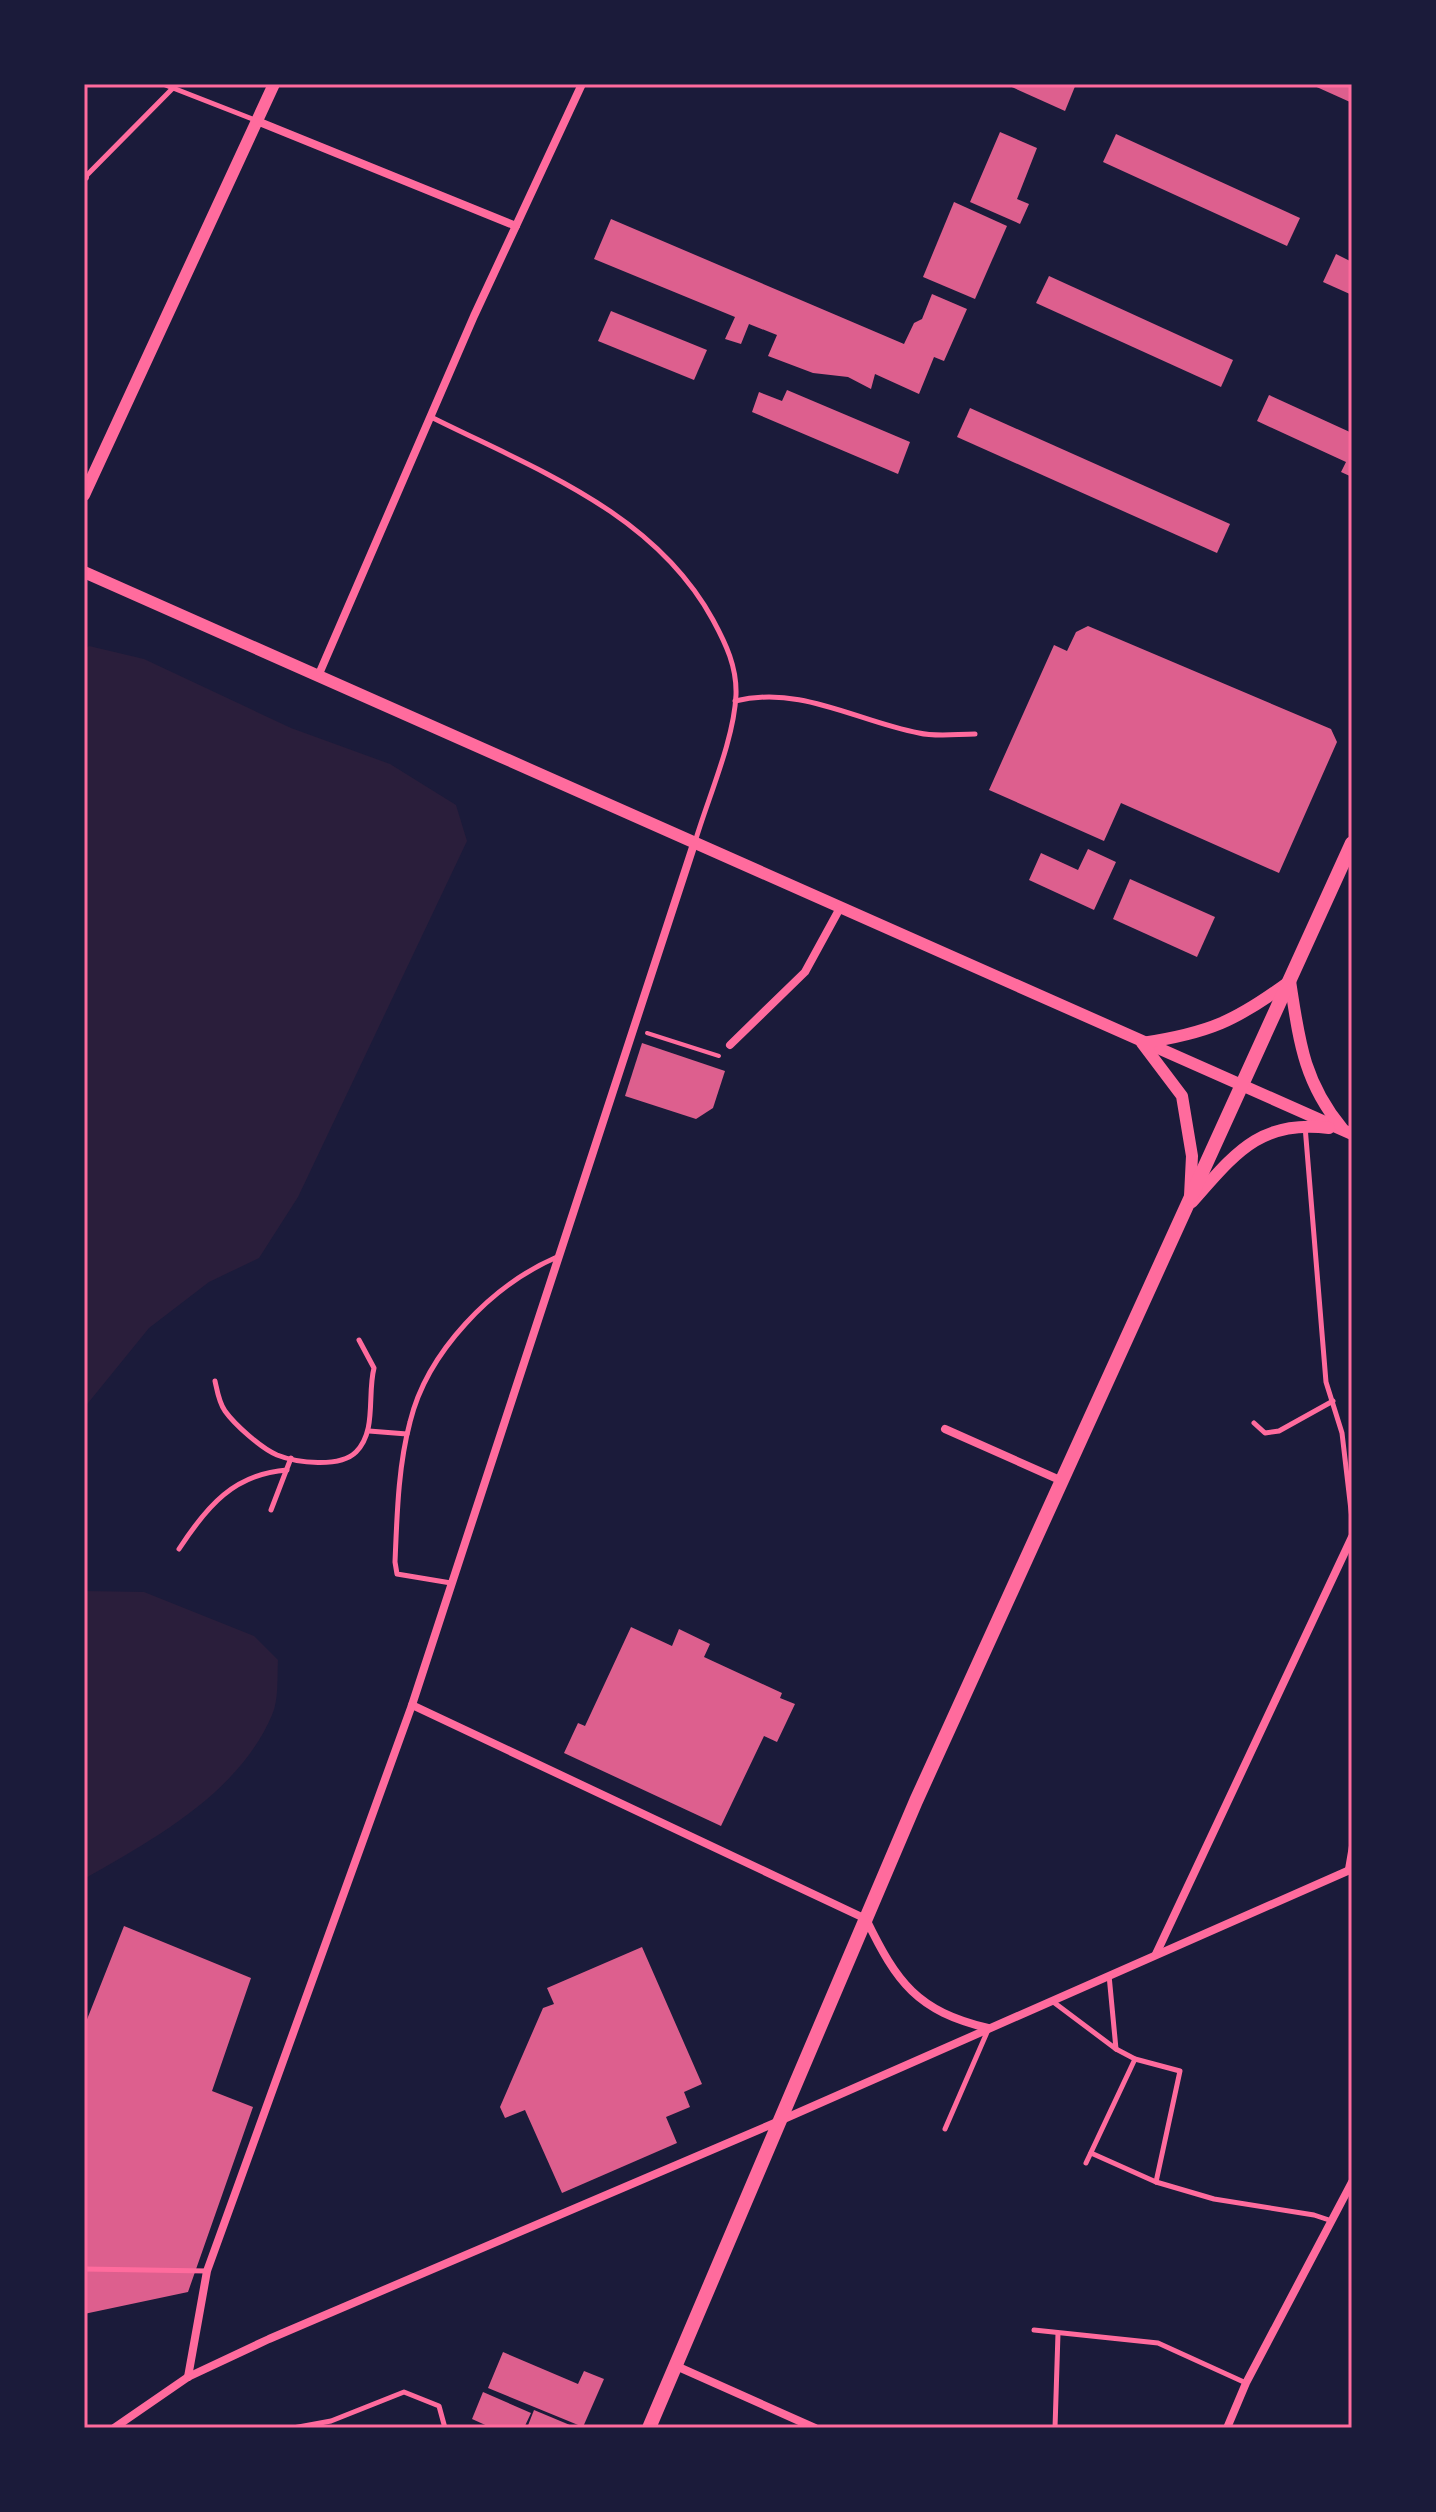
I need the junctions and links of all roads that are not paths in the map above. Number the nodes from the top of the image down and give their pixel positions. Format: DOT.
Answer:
graph roads {
  1 [pos="163,84"];
  2 [pos="274,84"];
  3 [pos="582,84"];
  4 [pos="174,86"];
  5 [pos="257,121"];
  6 [pos="84,178"];
  7 [pos="516,226"];
  8 [pos="431,417"];
  9 [pos="84,495"];
  10 [pos="84,572"];
  11 [pos="319,674"];
  12 [pos="735,701"];
  13 [pos="975,734"];
  14 [pos="1352,843"];
  15 [pos="694,844"];
  16 [pos="840,908"];
  17 [pos="1290,981"];
  18 [pos="1142,1043"];
  19 [pos="730,1045"];
  20 [pos="1243,1087"];
  21 [pos="1305,1119"];
  22 [pos="1348,1132"];
  23 [pos="1190,1204"];
  24 [pos="558,1257"];
  25 [pos="359,1340"];
  26 [pos="215,1381"];
  27 [pos="1333,1401"];
  28 [pos="1254,1423"];
  29 [pos="945,1429"];
  30 [pos="369,1431"];
  31 [pos="407,1434"];
  32 [pos="291,1458"];
  33 [pos="287,1470"];
  34 [pos="1063,1482"];
  35 [pos="271,1510"];
  36 [pos="1352,1519"];
  37 [pos="1352,1537"];
  38 [pos="179,1549"];
  39 [pos="451,1583"];
  40 [pos="412,1705"];
  41 [pos="1352,1843"];
  42 [pos="1349,1870"];
  43 [pos="866,1919"];
  44 [pos="1156,1954"];
  45 [pos="1108,1974"];
  46 [pos="1051,2000"];
  47 [pos="989,2029"];
  48 [pos="1116,2049"];
  49 [pos="1135,2059"];
  50 [pos="777,2122"];
  51 [pos="945,2129"];
  52 [pos="1091,2153"];
  53 [pos="1086,2163"];
  54 [pos="1156,2182"];
  55 [pos="1352,2182"];
  56 [pos="1333,2222"];
  57 [pos="84,2269"];
  58 [pos="207,2271"];
  59 [pos="1034,2330"];
  60 [pos="1058,2333"];
  61 [pos="674,2365"];
  62 [pos="188,2377"];
  63 [pos="1246,2383"];
  64 [pos="114,2428"];
  65 [pos="293,2428"];
  66 [pos="445,2428"];
  67 [pos="649,2428"];
  68 [pos="815,2428"];
  69 [pos="1055,2428"];
  70 [pos="1227,2428"];
  1 -- 4 [label="lane"];
  2 -- 5 [label="street"];
  3 -- 7 [label="street"];
  4 -- 5 [label="lane"];
  4 -- 6 [label="lane"];
  5 -- 7 [label="street"];
  5 -- 9 [label="street"];
  7 -- 8 [label="street"];
  8 -- 11 [label="street"];
  8 -- 12 [label="lane"];
  10 -- 11 [label="street"];
  11 -- 15 [label="street"];
  12 -- 13 [label="lane"];
  12 -- 15 [label="lane"];
  14 -- 17 [label="main road"];
  15 -- 16 [label="street"];
  15 -- 24 [label="street"];
  16 -- 18 [label="street"];
  16 -- 19 [label="street"];
  17 -- 18 [label="street"];
  17 -- 20 [label="main road"];
  17 -- 22 [label="street"];
  18 -- 20 [label="street"];
  18 -- 23 [label="street"];
  20 -- 21 [label="street"];
  20 -- 23 [label="main road"];
  21 -- 22 [label="street"];
  21 -- 23 [label="street"];
  21 -- 27 [label="lane"];
  23 -- 34 [label="main road"];
  24 -- 31 [label="lane"];
  24 -- 39 [label="street"];
  25 -- 30 [label="lane"];
  26 -- 32 [label="lane"];
  27 -- 28 [label="lane"];
  27 -- 36 [label="lane"];
  29 -- 34 [label="street"];
  30 -- 31 [label="lane"];
  30 -- 32 [label="lane"];
  31 -- 39 [label="lane"];
  32 -- 33 [label="lane"];
  33 -- 35 [label="lane"];
  33 -- 38 [label="lane"];
  34 -- 43 [label="main road"];
  37 -- 44 [label="street"];
  39 -- 40 [label="street"];
  40 -- 43 [label="street"];
  40 -- 58 [label="street"];
  41 -- 42 [label="lane"];
  42 -- 44 [label="street"];
  43 -- 47 [label="street"];
  43 -- 50 [label="main road"];
  44 -- 45 [label="street"];
  45 -- 46 [label="street"];
  45 -- 48 [label="lane"];
  46 -- 47 [label="street"];
  46 -- 48 [label="lane"];
  47 -- 50 [label="street"];
  47 -- 51 [label="lane"];
  48 -- 49 [label="lane"];
  49 -- 52 [label="lane"];
  49 -- 54 [label="lane"];
  50 -- 61 [label="main road"];
  50 -- 62 [label="street"];
  52 -- 53 [label="lane"];
  52 -- 54 [label="lane"];
  54 -- 56 [label="lane"];
  55 -- 56 [label="street"];
  56 -- 63 [label="street"];
  57 -- 58 [label="lane"];
  58 -- 62 [label="street"];
  59 -- 60 [label="lane"];
  60 -- 63 [label="lane"];
  60 -- 69 [label="lane"];
  61 -- 67 [label="main road"];
  61 -- 68 [label="street"];
  62 -- 64 [label="street"];
  63 -- 70 [label="street"];
  65 -- 66 [label="lane"];
}
